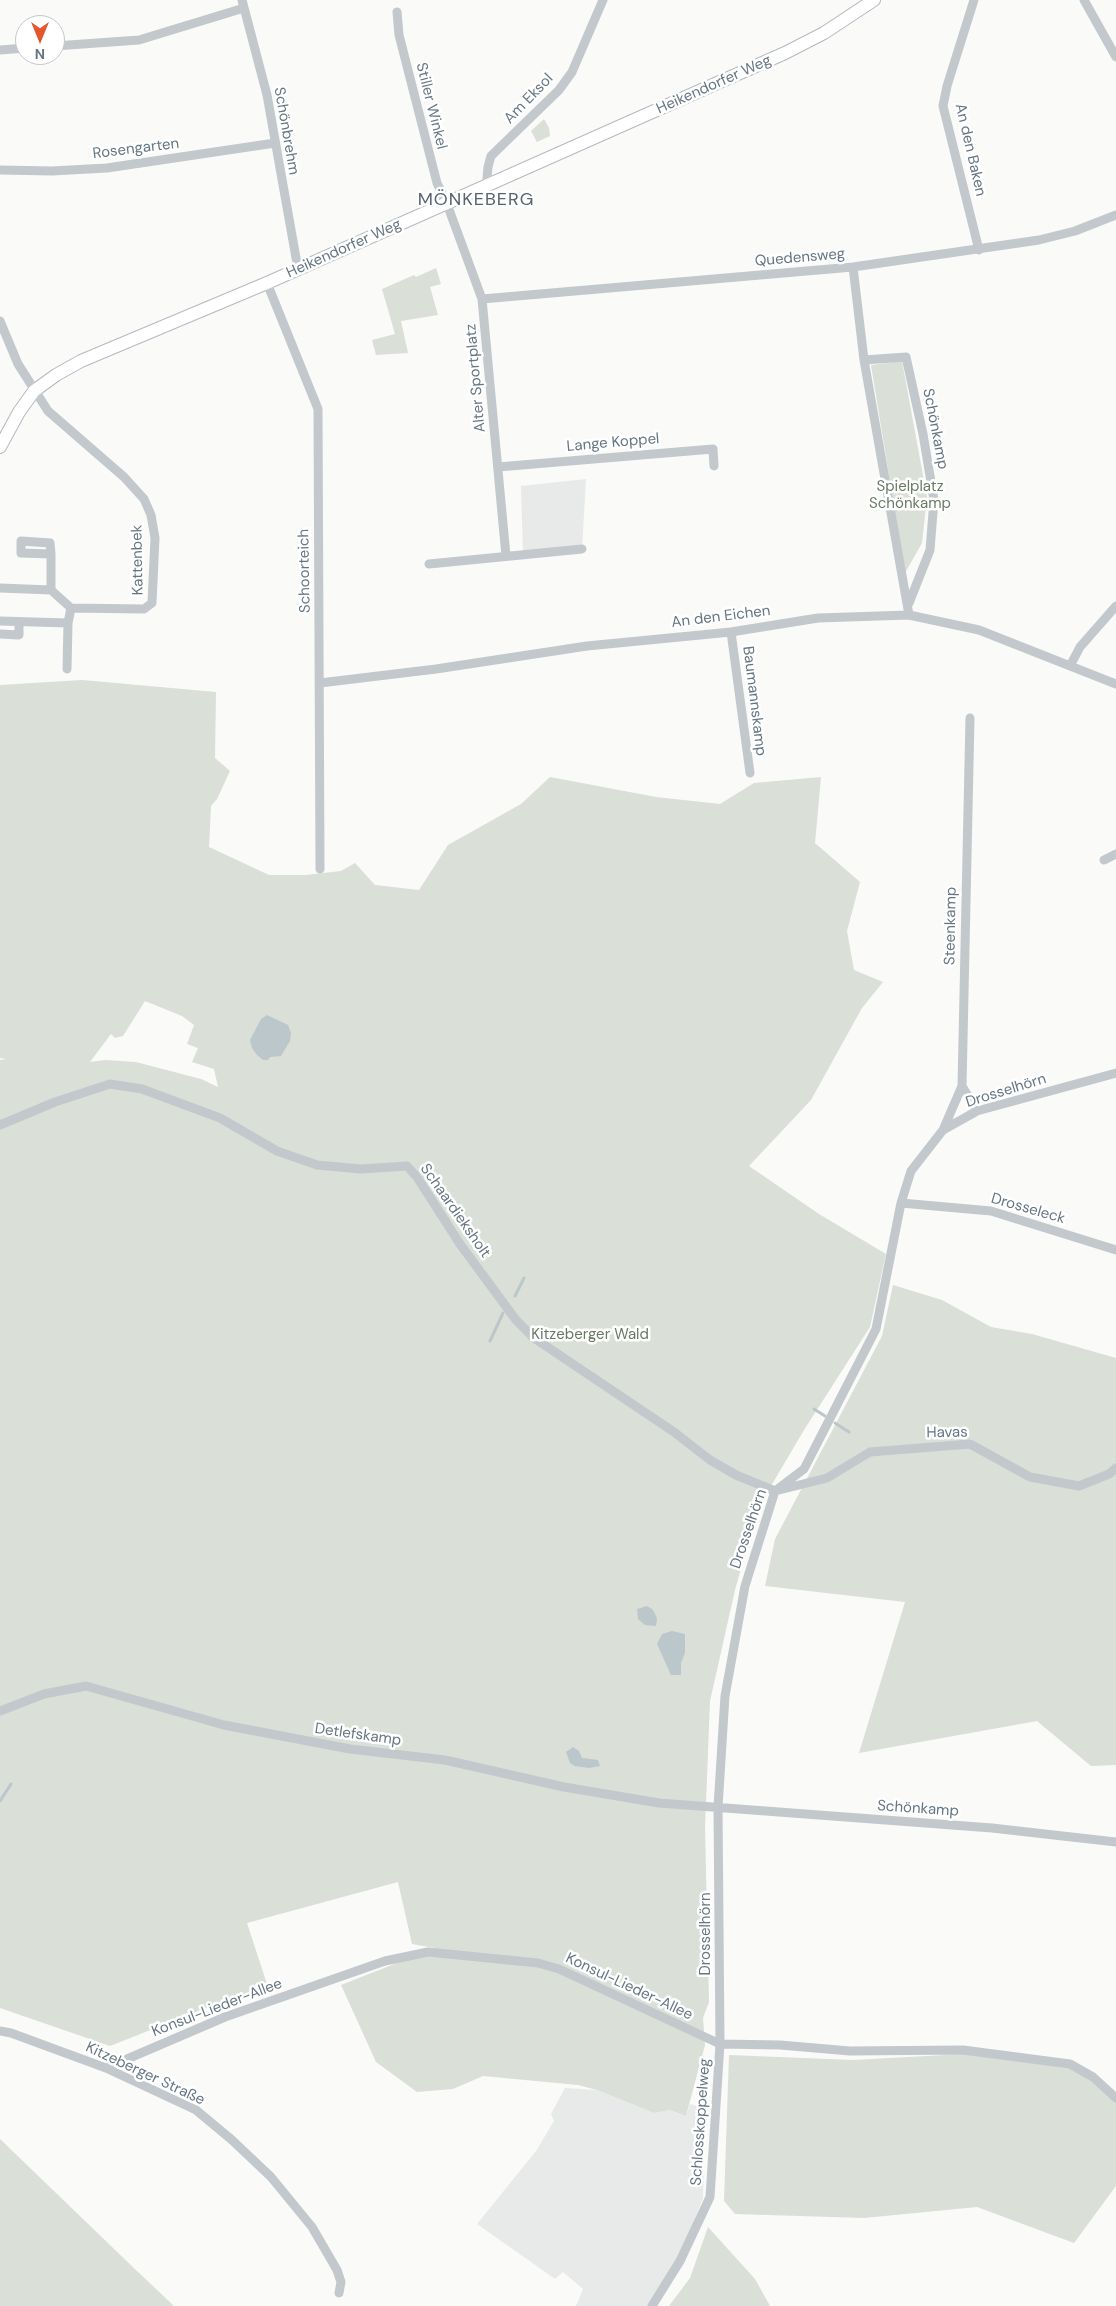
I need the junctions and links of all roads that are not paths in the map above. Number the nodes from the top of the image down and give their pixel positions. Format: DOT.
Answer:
graph roads {
  1 [pos="603,0"];
  2 [pos="874,0"];
  3 [pos="974,0"];
  4 [pos="1084,0"];
  5 [pos="243,4"];
  6 [pos="397,12"];
  7 [pos="65,45"];
  8 [pos="15,49"];
  9 [pos="0,50"];
  10 [pos="1116,57"];
  11 [pos="276,143"];
  12 [pos="0,170"];
  13 [pos="490,185"];
  14 [pos="447,204"];
  15 [pos="1116,215"];
  16 [pos="979,250"];
  17 [pos="853,267"];
  18 [pos="298,269"];
  19 [pos="267,283"];
  20 [pos="482,299"];
  21 [pos="0,321"];
  22 [pos="864,360"];
  23 [pos="34,391"];
  24 [pos="0,447"];
  25 [pos="714,466"];
  26 [pos="498,467"];
  27 [pos="582,549"];
  28 [pos="51,554"];
  29 [pos="506,556"];
  30 [pos="429,564"];
  31 [pos="0,588"];
  32 [pos="51,590"];
  33 [pos="909,603"];
  34 [pos="1116,606"];
  35 [pos="71,608"];
  36 [pos="910,615"];
  37 [pos="0,621"];
  38 [pos="19,622"];
  39 [pos="68,623"];
  40 [pos="731,632"];
  41 [pos="0,634"];
  42 [pos="1070,666"];
  43 [pos="67,669"];
  44 [pos="320,684"];
  45 [pos="1116,684"];
  46 [pos="970,718"];
  47 [pos="750,773"];
  48 [pos="1116,854"];
  49 [pos="1104,860"];
  50 [pos="320,869"];
  51 [pos="1116,1073"];
  52 [pos="962,1086"];
  53 [pos="977,1111"];
  54 [pos="0,1125"];
  55 [pos="943,1130"];
  56 [pos="901,1203"];
  57 [pos="1116,1250"];
  58 [pos="1116,1468"];
  59 [pos="775,1491"];
  60 [pos="0,1711"];
  61 [pos="718,1807"];
  62 [pos="1116,1842"];
  63 [pos="0,2030"];
  64 [pos="720,2044"];
  65 [pos="106,2068"];
  66 [pos="1116,2098"];
  67 [pos="339,2293"];
  68 [pos="652,2306"];
  1 -- 13 [label="street, Am Eksol"];
  2 -- 13 [label="street, Heikendorfer Weg"];
  3 -- 16 [label="street, An den Baken"];
  4 -- 10 [label="street"];
  5 -- 7 [label="street"];
  5 -- 11 [label="street, Schönbrehm"];
  6 -- 14 [label="street, Stiller Winkel"];
  8 -- 9 [label="street"];
  11 -- 12 [label="street, Rosengarten"];
  11 -- 18 [label="street, Schönbrehm"];
  13 -- 14 [label="street, Heikendorfer Weg"];
  14 -- 18 [label="street, Heikendorfer Weg"];
  14 -- 20 [label="street, Alter Sportplatz"];
  15 -- 16 [label="street, Quedensweg"];
  16 -- 17 [label="street, Quedensweg"];
  17 -- 20 [label="street, Quedensweg"];
  17 -- 22 [label="street, Schönkamp"];
  18 -- 19 [label="street, Heikendorfer Weg"];
  19 -- 23 [label="street, Heikendorfer Weg"];
  19 -- 44 [label="street, Schoorteich"];
  20 -- 26 [label="street, Alter Sportplatz"];
  21 -- 23 [label="street"];
  22 -- 33 [label="street, Schönkamp"];
  22 -- 33 [label="street, Schönkamp"];
  23 -- 24 [label="street, Heikendorfer Weg"];
  23 -- 35 [label="street, Kattenbek"];
  25 -- 26 [label="street, Lange Koppel"];
  26 -- 29 [label="street, Alter Sportplatz"];
  27 -- 29 [label="street"];
  28 -- 32 [label="street"];
  29 -- 30 [label="street"];
  31 -- 32 [label="street"];
  32 -- 35 [label="street"];
  33 -- 36 [label="street, Schönkamp"];
  34 -- 42 [label="street"];
  35 -- 39 [label="street"];
  36 -- 40 [label="street, An den Eichen"];
  36 -- 42 [label="street, An den Eichen"];
  37 -- 38 [label="street"];
  38 -- 39 [label="street"];
  38 -- 41 [label="street"];
  39 -- 43 [label="street"];
  40 -- 44 [label="street, An den Eichen"];
  40 -- 47 [label="street, Baumannskamp"];
  42 -- 45 [label="street, An den Eichen"];
  44 -- 50 [label="street, Schoorteich"];
  46 -- 52 [label="street, Steenkamp"];
  48 -- 49 [label="street"];
  51 -- 53 [label="street, Drosselhörn"];
  52 -- 53 [label="street"];
  52 -- 55 [label="street, Steenkamp"];
  53 -- 55 [label="street, Drosselhörn"];
  54 -- 59 [label="street, Schaardieksholt"];
  55 -- 56 [label="street, Drosselhörn"];
  56 -- 57 [label="street, Drosseleck"];
  56 -- 59 [label="street, Drosselhörn"];
  58 -- 59 [label="street, Havas"];
  59 -- 61 [label="street, Drosselhörn"];
  60 -- 61 [label="street, Detlefskamp"];
  61 -- 62 [label="street, Schönkamp"];
  61 -- 64 [label="street, Drosselhörn"];
  63 -- 65 [label="street, Kitzeberger Straße"];
  64 -- 65 [label="street, Konsul-Lieder-Allee"];
  64 -- 66 [label="street, Konsul-Lieder-Allee"];
  64 -- 68 [label="street, Schlosskoppelweg"];
  65 -- 67 [label="street, Kitzeberger Straße"];
}
